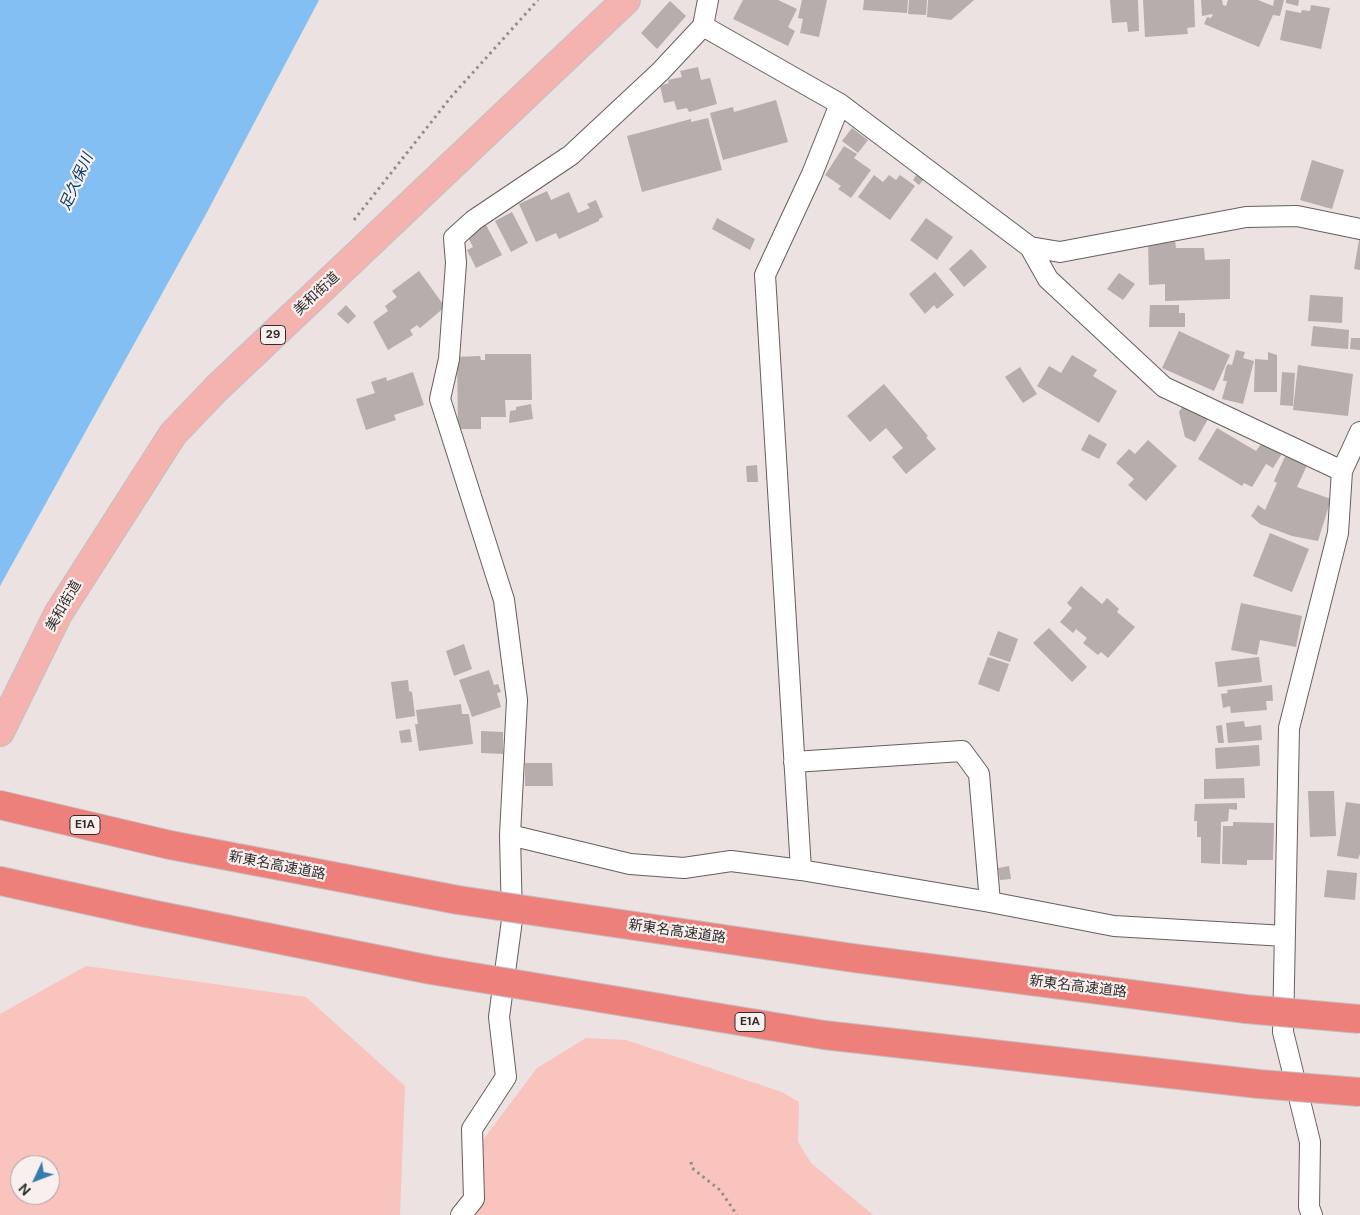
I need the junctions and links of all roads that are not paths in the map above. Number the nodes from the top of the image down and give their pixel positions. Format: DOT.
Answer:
graph roads {
  1 [pos="626,0"];
  2 [pos="708,0"];
  3 [pos="703,26"];
  4 [pos="840,104"];
  5 [pos="1360,229"];
  6 [pos="1030,247"];
  7 [pos="1360,432"];
  8 [pos="1342,471"];
  9 [pos="0,732"];
  10 [pos="794,762"];
  11 [pos="0,804"];
  12 [pos="510,835"];
  13 [pos="801,870"];
  14 [pos="0,881"];
  15 [pos="990,902"];
  16 [pos="1285,936"];
  17 [pos="1360,1019"];
  18 [pos="1360,1092"];
  19 [pos="461,1215"];
  20 [pos="1312,1215"];
  1 -- 9 [label="main road, 美和街道 / 29"];
  2 -- 3 [label="street"];
  3 -- 4 [label="street"];
  3 -- 12 [label="street"];
  4 -- 6 [label="street"];
  4 -- 10 [label="street"];
  5 -- 6 [label="street"];
  6 -- 8 [label="street"];
  7 -- 8 [label="street"];
  8 -- 16 [label="street"];
  10 -- 13 [label="street"];
  10 -- 15 [label="street"];
  11 -- 17 [label="highway, 新東名高速道路 / E1A, bridge"];
  12 -- 13 [label="street"];
  12 -- 19 [label="street"];
  13 -- 15 [label="street"];
  14 -- 18 [label="highway, E1A, bridge"];
  15 -- 16 [label="street"];
  16 -- 20 [label="street"];
}
